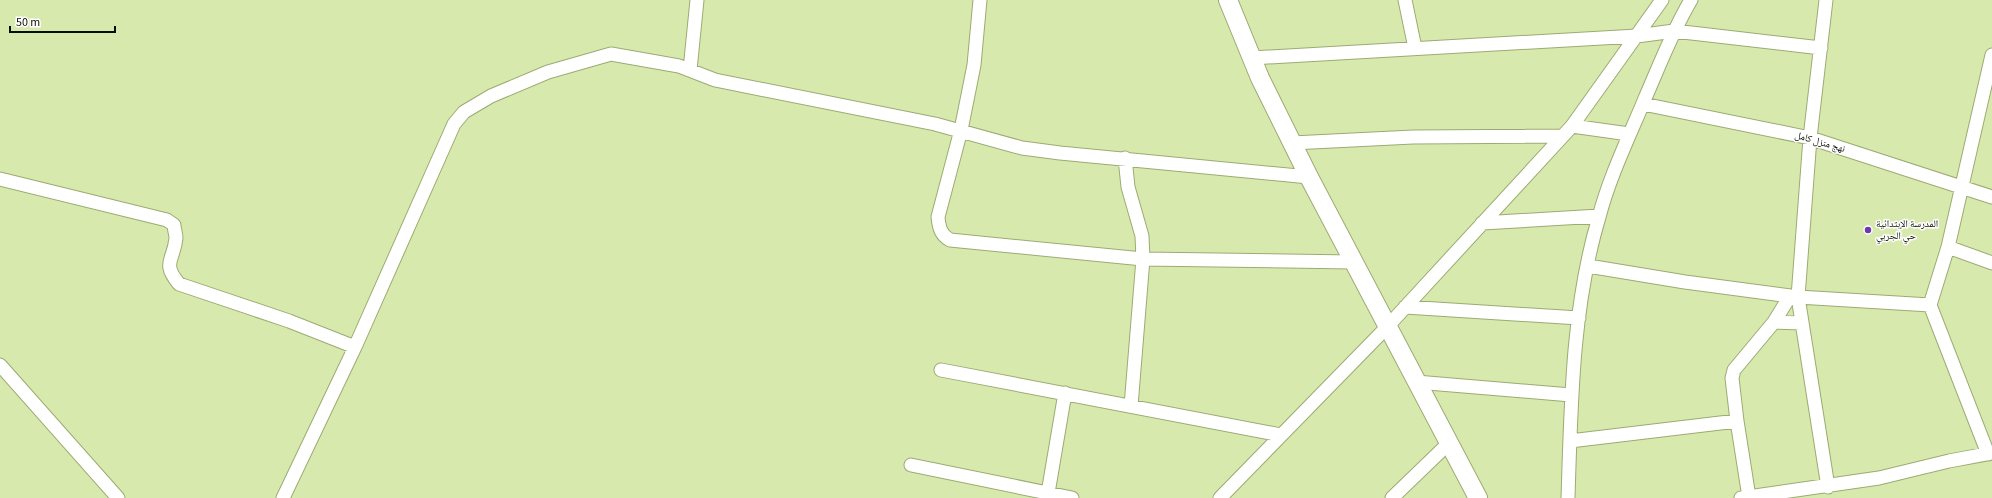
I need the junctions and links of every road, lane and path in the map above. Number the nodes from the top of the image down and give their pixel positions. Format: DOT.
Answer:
graph roads {
  1 [pos="697,0"];
  2 [pos="980,0"];
  3 [pos="1228,0"];
  4 [pos="1405,0"];
  5 [pos="1662,0"];
  6 [pos="1690,0"];
  7 [pos="1826,0"];
  8 [pos="1674,31"];
  9 [pos="1636,36"];
  10 [pos="1415,48"];
  11 [pos="1820,48"];
  12 [pos="1992,55"];
  13 [pos="1252,58"];
  14 [pos="690,70"];
  15 [pos="1643,104"];
  16 [pos="1572,126"];
  17 [pos="961,130"];
  18 [pos="1629,134"];
  19 [pos="1562,136"];
  20 [pos="1810,138"];
  21 [pos="1292,143"];
  22 [pos="1125,158"];
  23 [pos="1309,176"];
  24 [pos="0,179"];
  25 [pos="1961,186"];
  26 [pos="1992,196"];
  27 [pos="1599,216"];
  28 [pos="1482,223"];
  29 [pos="1948,247"];
  30 [pos="1143,259"];
  31 [pos="1353,262"];
  32 [pos="1992,263"];
  33 [pos="1588,266"];
  34 [pos="1794,297"];
  35 [pos="1930,305"];
  36 [pos="1405,307"];
  37 [pos="1579,318"];
  38 [pos="1774,322"];
  39 [pos="1802,323"];
  40 [pos="1387,327"];
  41 [pos="356,347"];
  42 [pos="0,365"];
  43 [pos="941,370"];
  44 [pos="1416,382"];
  45 [pos="1065,393"];
  46 [pos="1571,395"];
  47 [pos="1131,406"];
  48 [pos="1737,421"];
  49 [pos="1281,435"];
  50 [pos="1570,440"];
  51 [pos="1449,443"];
  52 [pos="1990,454"];
  53 [pos="911,464"];
  54 [pos="1828,487"];
  55 [pos="1048,493"];
  56 [pos="1745,497"];
  57 [pos="118,498"];
  58 [pos="283,498"];
  59 [pos="1072,498"];
  60 [pos="1220,498"];
  61 [pos="1392,498"];
  62 [pos="1478,498"];
  63 [pos="1568,498"];
  1 -- 14 [label="street"];
  2 -- 17 [label="street"];
  3 -- 13 [label="street"];
  4 -- 10 [label="street"];
  5 -- 9 [label="street"];
  6 -- 8 [label="street"];
  7 -- 11 [label="street"];
  8 -- 9 [label="street"];
  8 -- 11 [label="street"];
  8 -- 15 [label="street"];
  9 -- 10 [label="street"];
  9 -- 16 [label="street"];
  10 -- 13 [label="street"];
  11 -- 20 [label="street"];
  12 -- 25 [label="street"];
  13 -- 21 [label="street"];
  14 -- 17 [label="street"];
  14 -- 41 [label="street"];
  15 -- 18 [label="street"];
  15 -- 20 [label="street, نهج منزل كامل"];
  16 -- 18 [label="street"];
  16 -- 19 [label="street"];
  17 -- 22 [label="street"];
  17 -- 30 [label="street"];
  18 -- 27 [label="street"];
  19 -- 21 [label="street"];
  19 -- 28 [label="street"];
  20 -- 25 [label="street, نهج منزل كامل"];
  20 -- 34 [label="street"];
  21 -- 23 [label="street"];
  22 -- 23 [label="street"];
  22 -- 30 [label="street"];
  23 -- 31 [label="street"];
  24 -- 41 [label="street"];
  25 -- 26 [label="street, نهج منزل كامل"];
  25 -- 29 [label="street"];
  27 -- 28 [label="street"];
  27 -- 33 [label="street"];
  28 -- 36 [label="street"];
  29 -- 32 [label="street"];
  29 -- 35 [label="street"];
  30 -- 31 [label="street"];
  30 -- 47 [label="street"];
  31 -- 40 [label="street"];
  33 -- 34 [label="street"];
  33 -- 37 [label="street"];
  34 -- 35 [label="street"];
  34 -- 38 [label="street"];
  34 -- 39 [label="street"];
  35 -- 52 [label="street"];
  36 -- 37 [label="street"];
  36 -- 40 [label="street"];
  37 -- 46 [label="street"];
  38 -- 39 [label="street"];
  38 -- 48 [label="street"];
  39 -- 54 [label="street"];
  40 -- 44 [label="street"];
  40 -- 49 [label="street"];
  41 -- 58 [label="street"];
  42 -- 57 [label="street"];
  43 -- 45 [label="street"];
  44 -- 46 [label="street"];
  44 -- 51 [label="street"];
  45 -- 47 [label="street"];
  45 -- 55 [label="street"];
  46 -- 50 [label="street"];
  47 -- 49 [label="street"];
  48 -- 50 [label="street"];
  48 -- 56 [label="street"];
  49 -- 60 [label="street"];
  50 -- 63 [label="street"];
  51 -- 61 [label="street"];
  51 -- 62 [label="street"];
  52 -- 54 [label="street"];
  53 -- 55 [label="street"];
  54 -- 56 [label="street"];
  55 -- 59 [label="street"];
}
